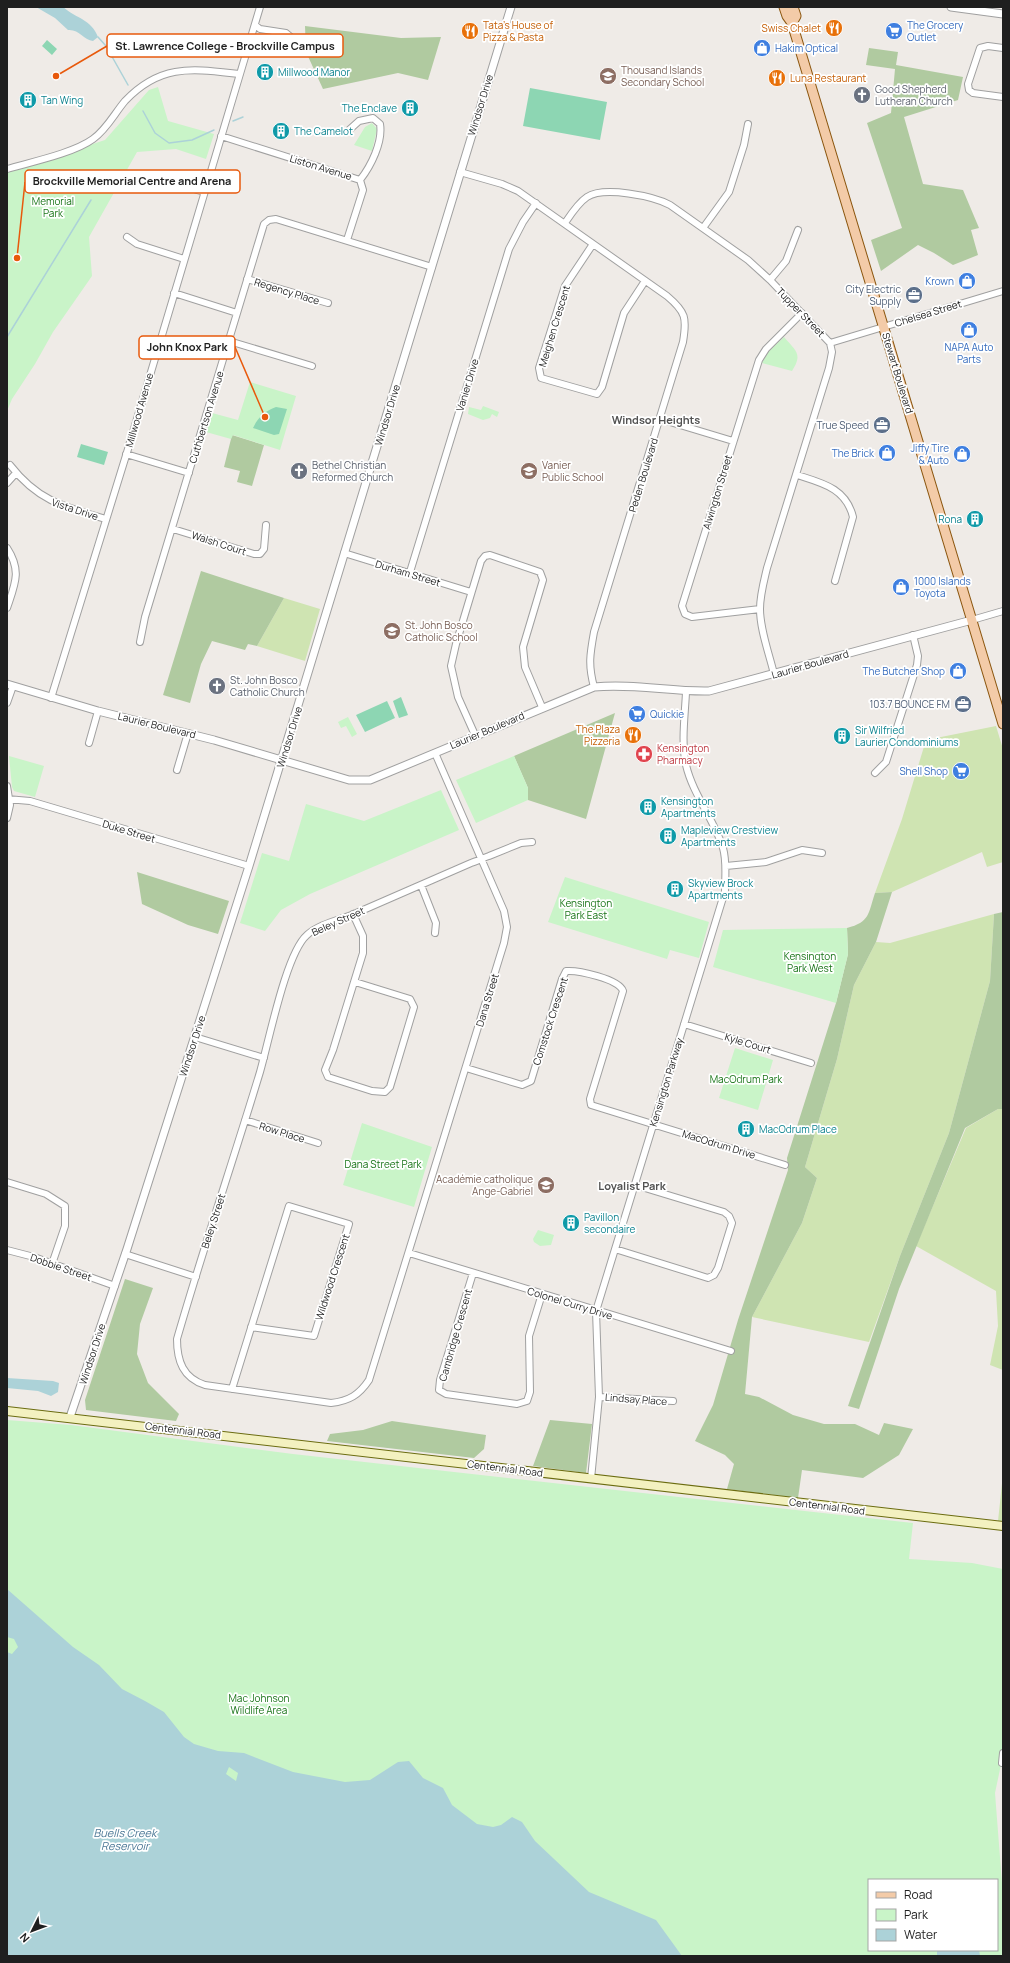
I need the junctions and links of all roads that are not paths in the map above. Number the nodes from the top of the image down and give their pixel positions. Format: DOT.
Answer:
graph roads {
  1 [pos="260,7"];
  2 [pos="510,7"];
  3 [pos="784,7"];
  4 [pos="793,7"];
  5 [pos="951,7"];
  6 [pos="1003,14"];
  7 [pos="792,23"];
  8 [pos="255,25"];
  9 [pos="297,42"];
  10 [pos="1003,48"];
  11 [pos="240,74"];
  12 [pos="1003,97"];
  13 [pos="748,124"];
  14 [pos="349,130"];
  15 [pos="221,136"];
  16 [pos="7,168"];
  17 [pos="460,172"];
  18 [pos="163,180"];
  19 [pos="360,180"];
  20 [pos="204,192"];
  21 [pos="536,203"];
  22 [pos="565,223"];
  23 [pos="703,228"];
  24 [pos="798,230"];
  25 [pos="127,237"];
  26 [pos="347,240"];
  27 [pos="592,244"];
  28 [pos="184,259"];
  29 [pos="432,267"];
  30 [pos="247,279"];
  31 [pos="770,280"];
  32 [pos="645,281"];
  33 [pos="1003,291"];
  34 [pos="174,293"];
  35 [pos="328,303"];
  36 [pos="237,313"];
  37 [pos="802,313"];
  38 [pos="884,327"];
  39 [pos="229,341"];
  40 [pos="830,343"];
  41 [pos="312,366"];
  42 [pos="660,419"];
  43 [pos="733,441"];
  44 [pos="126,454"];
  45 [pos="10,465"];
  46 [pos="16,473"];
  47 [pos="189,473"];
  48 [pos="797,475"];
  49 [pos="7,483"];
  50 [pos="106,519"];
  51 [pos="266,525"];
  52 [pos="173,528"];
  53 [pos="7,548"];
  54 [pos="344,553"];
  55 [pos="410,572"];
  56 [pos="836,582"];
  57 [pos="471,592"];
  58 [pos="7,608"];
  59 [pos="760,609"];
  60 [pos="1003,611"];
  61 [pos="972,620"];
  62 [pos="913,635"];
  63 [pos="140,642"];
  64 [pos="774,674"];
  65 [pos="10,685"];
  66 [pos="594,686"];
  67 [pos="686,692"];
  68 [pos="51,698"];
  69 [pos="7,703"];
  70 [pos="542,707"];
  71 [pos="98,711"];
  72 [pos="1003,724"];
  73 [pos="188,733"];
  74 [pos="475,735"];
  75 [pos="89,743"];
  76 [pos="435,753"];
  77 [pos="282,760"];
  78 [pos="177,770"];
  79 [pos="875,773"];
  80 [pos="7,786"];
  81 [pos="8,798"];
  82 [pos="7,818"];
  83 [pos="532,842"];
  84 [pos="822,853"];
  85 [pos="480,860"];
  86 [pos="249,866"];
  87 [pos="726,866"];
  88 [pos="421,885"];
  89 [pos="354,914"];
  90 [pos="435,933"];
  91 [pos="355,982"];
  92 [pos="684,1024"];
  93 [pos="195,1037"];
  94 [pos="264,1058"];
  95 [pos="811,1063"];
  96 [pos="466,1068"];
  97 [pos="245,1120"];
  98 [pos="653,1124"];
  99 [pos="318,1143"];
  100 [pos="786,1164"];
  101 [pos="7,1182"];
  102 [pos="635,1185"];
  103 [pos="615,1249"];
  104 [pos="7,1250"];
  105 [pos="409,1252"];
  106 [pos="125,1254"];
  107 [pos="52,1264"];
  108 [pos="473,1273"];
  109 [pos="196,1277"];
  110 [pos="114,1286"];
  111 [pos="542,1294"];
  112 [pos="596,1311"];
  113 [pos="251,1327"];
  114 [pos="731,1351"];
  115 [pos="232,1389"];
  116 [pos="599,1397"];
  117 [pos="673,1401"];
  118 [pos="7,1411"];
  119 [pos="70,1417"];
  120 [pos="591,1479"];
  121 [pos="1003,1526"];
  122 [pos="1003,1753"];
  123 [pos="1002,1763"];
  1 -- 8 [label="street, Millwood Avenue"];
  2 -- 17 [label="street, Windsor Drive"];
  3 -- 7 [label="main road, Stewart Boulevard"];
  4 -- 7 [label="main road, Stewart Boulevard"];
  5 -- 6 [label="street"];
  7 -- 38 [label="main road, Stewart Boulevard"];
  8 -- 9 [label="street"];
  8 -- 11 [label="street, Millwood Avenue"];
  10 -- 12 [label="street"];
  11 -- 15 [label="street, Millwood Avenue"];
  11 -- 16 [label="street"];
  13 -- 23 [label="street"];
  14 -- 19 [label="street"];
  15 -- 19 [label="street, Liston Avenue"];
  15 -- 20 [label="street, Millwood Avenue"];
  17 -- 21 [label="street, Peden Boulevard"];
  17 -- 29 [label="street, Windsor Drive"];
  18 -- 20 [label="street"];
  19 -- 26 [label="street, Liston Avenue"];
  20 -- 28 [label="street, Millwood Avenue"];
  21 -- 22 [label="street, Peden Boulevard"];
  21 -- 55 [label="street, Vanier Drive"];
  22 -- 23 [label="street, Tupper Street"];
  22 -- 27 [label="street, Peden Boulevard"];
  23 -- 31 [label="street, Tupper Street"];
  24 -- 31 [label="street"];
  25 -- 28 [label="street"];
  26 -- 29 [label="street, Cuthbertson Avenue"];
  26 -- 30 [label="street, Cuthbertson Avenue"];
  27 -- 32 [label="street, Peden Boulevard"];
  27 -- 32 [label="street, Meighen Crescent"];
  28 -- 34 [label="street, Millwood Avenue"];
  29 -- 54 [label="street, Windsor Drive"];
  30 -- 35 [label="street, Regency Place"];
  30 -- 36 [label="street, Cuthbertson Avenue"];
  31 -- 37 [label="street, Tupper Street"];
  32 -- 42 [label="street, Peden Boulevard"];
  33 -- 38 [label="street, Chelsea Street"];
  34 -- 36 [label="street"];
  34 -- 44 [label="street, Millwood Avenue"];
  36 -- 39 [label="street, Cuthbertson Avenue"];
  37 -- 40 [label="street, Tupper Street"];
  37 -- 43 [label="street, Alwington Street"];
  38 -- 40 [label="street, Chelsea Street"];
  38 -- 61 [label="main road, Stewart Boulevard"];
  39 -- 41 [label="street"];
  39 -- 47 [label="street, Cuthbertson Avenue"];
  40 -- 48 [label="street, Tupper Street"];
  42 -- 43 [label="street"];
  42 -- 66 [label="street, Peden Boulevard"];
  43 -- 59 [label="street, Alwington Street"];
  44 -- 47 [label="street"];
  44 -- 50 [label="street, Millwood Avenue"];
  45 -- 46 [label="street, Vista Drive"];
  46 -- 49 [label="street"];
  46 -- 50 [label="street, Vista Drive"];
  47 -- 52 [label="street, Cuthbertson Avenue"];
  48 -- 56 [label="street"];
  48 -- 59 [label="street, Tupper Street"];
  50 -- 68 [label="street, Millwood Avenue"];
  51 -- 52 [label="street, Walsh Court"];
  52 -- 63 [label="street, Cuthbertson Avenue"];
  53 -- 58 [label="street"];
  54 -- 55 [label="street, Durham Street"];
  54 -- 77 [label="street, Windsor Drive"];
  55 -- 57 [label="street, Durham Street"];
  57 -- 70 [label="street"];
  57 -- 74 [label="street"];
  59 -- 64 [label="street, Tupper Street"];
  60 -- 61 [label="street"];
  61 -- 62 [label="street, Laurier Boulevard"];
  61 -- 72 [label="main road, Stewart Boulevard"];
  62 -- 64 [label="street, Laurier Boulevard"];
  62 -- 79 [label="street"];
  64 -- 67 [label="street, Laurier Boulevard"];
  65 -- 68 [label="street, Laurier Boulevard"];
  65 -- 69 [label="street"];
  66 -- 67 [label="street, Laurier Boulevard"];
  66 -- 70 [label="street, Laurier Boulevard"];
  67 -- 87 [label="street, Kensington Parkway"];
  68 -- 71 [label="street, Laurier Boulevard"];
  70 -- 74 [label="street, Laurier Boulevard"];
  71 -- 73 [label="street, Laurier Boulevard"];
  71 -- 75 [label="street"];
  73 -- 77 [label="street, Laurier Boulevard"];
  73 -- 78 [label="street"];
  74 -- 76 [label="street, Laurier Boulevard"];
  76 -- 77 [label="street, Laurier Boulevard"];
  76 -- 85 [label="street, Dana Street"];
  77 -- 86 [label="street, Windsor Drive"];
  80 -- 81 [label="street"];
  81 -- 82 [label="street"];
  81 -- 86 [label="street, Duke Street"];
  83 -- 85 [label="street, Beley Street"];
  84 -- 87 [label="street"];
  85 -- 88 [label="street, Beley Street"];
  85 -- 96 [label="street, Dana Street"];
  86 -- 93 [label="street, Windsor Drive"];
  87 -- 92 [label="street, Kensington Parkway"];
  88 -- 89 [label="street, Beley Street"];
  88 -- 90 [label="street"];
  89 -- 91 [label="street"];
  89 -- 94 [label="street, Beley Street"];
  91 -- 91 [label="street"];
  92 -- 95 [label="street, Kyle Court"];
  92 -- 98 [label="street, Kensington Parkway"];
  93 -- 94 [label="street"];
  93 -- 106 [label="street, Windsor Drive"];
  94 -- 97 [label="street, Beley Street"];
  96 -- 98 [label="street, Comstock Crescent"];
  96 -- 105 [label="street, Dana Street"];
  97 -- 99 [label="street, Row Place"];
  97 -- 109 [label="street, Beley Street"];
  98 -- 100 [label="street, MacOdrum Drive"];
  98 -- 102 [label="street, Kensington Parkway"];
  101 -- 107 [label="street"];
  102 -- 103 [label="street, Kensington Parkway"];
  102 -- 103 [label="street"];
  103 -- 112 [label="street, Kensington Parkway"];
  104 -- 107 [label="street, Dobbie Street"];
  105 -- 108 [label="street, Colonel Curry Drive"];
  105 -- 115 [label="street, Beley Street"];
  106 -- 109 [label="street"];
  106 -- 110 [label="street, Windsor Drive"];
  107 -- 110 [label="street, Dobbie Street"];
  108 -- 111 [label="street, Colonel Curry Drive"];
  108 -- 111 [label="street, Cambridge Crescent"];
  109 -- 115 [label="street, Beley Street"];
  110 -- 119 [label="street, Windsor Drive"];
  111 -- 112 [label="street, Colonel Curry Drive"];
  112 -- 114 [label="street, Colonel Curry Drive"];
  112 -- 116 [label="street, Kensington Parkway"];
  113 -- 113 [label="street, Wildwood Crescent"];
  113 -- 115 [label="street, Wildwood Crescent"];
  116 -- 117 [label="street, Lindsay Place"];
  116 -- 120 [label="street, Kensington Parkway"];
  118 -- 119 [label="main road, Centennial Road"];
  119 -- 120 [label="main road, Centennial Road"];
  120 -- 121 [label="main road, Centennial Road"];
  122 -- 123 [label="street"];
}
